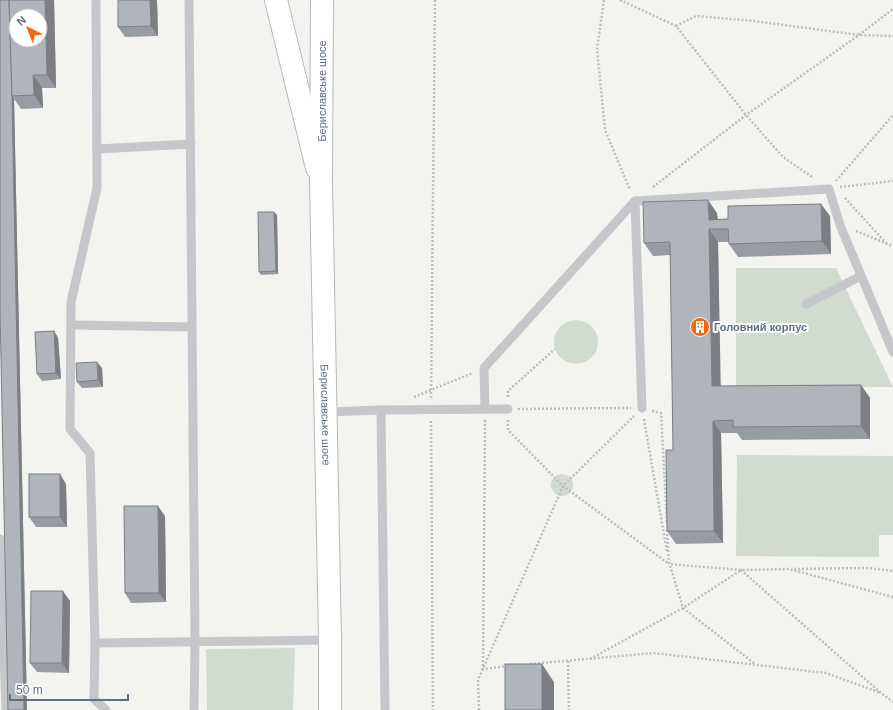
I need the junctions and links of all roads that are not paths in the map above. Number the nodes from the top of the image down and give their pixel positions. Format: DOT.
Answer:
graph roads {
  1 [pos="96,0"];
  2 [pos="189,0"];
  3 [pos="276,0"];
  4 [pos="322,0"];
  5 [pos="191,144"];
  6 [pos="97,149"];
  7 [pos="321,182"];
  8 [pos="634,201"];
  9 [pos="861,276"];
  10 [pos="806,304"];
  11 [pos="71,324"];
  12 [pos="192,327"];
  13 [pos="893,352"];
  14 [pos="642,408"];
  15 [pos="485,409"];
  16 [pos="508,409"];
  17 [pos="381,410"];
  18 [pos="326,412"];
  19 [pos="0,539"];
  20 [pos="330,640"];
  21 [pos="195,642"];
  22 [pos="95,643"];
  23 [pos="6,710"];
  24 [pos="106,710"];
  25 [pos="194,710"];
  26 [pos="330,710"];
  27 [pos="385,710"];
  1 -- 6 [label="lane"];
  2 -- 5 [label="lane"];
  3 -- 7 [label="main road"];
  4 -- 7 [label="main road, Бериславське шосе"];
  5 -- 6 [label="lane"];
  5 -- 12 [label="lane"];
  6 -- 11 [label="lane"];
  7 -- 18 [label="main road, Бериславське шосе"];
  8 -- 9 [label="lane"];
  8 -- 14 [label="lane"];
  8 -- 15 [label="lane"];
  9 -- 10 [label="lane"];
  9 -- 13 [label="lane"];
  11 -- 12 [label="lane"];
  11 -- 22 [label="lane"];
  12 -- 21 [label="lane"];
  15 -- 16 [label="lane"];
  15 -- 17 [label="lane"];
  17 -- 18 [label="lane"];
  17 -- 27 [label="lane"];
  18 -- 20 [label="main road, Бериславське шосе"];
  19 -- 23 [label="lane"];
  20 -- 21 [label="lane"];
  20 -- 26 [label="main road, Бериславське шосе"];
  21 -- 22 [label="lane"];
  21 -- 25 [label="lane"];
  22 -- 24 [label="lane"];
}
